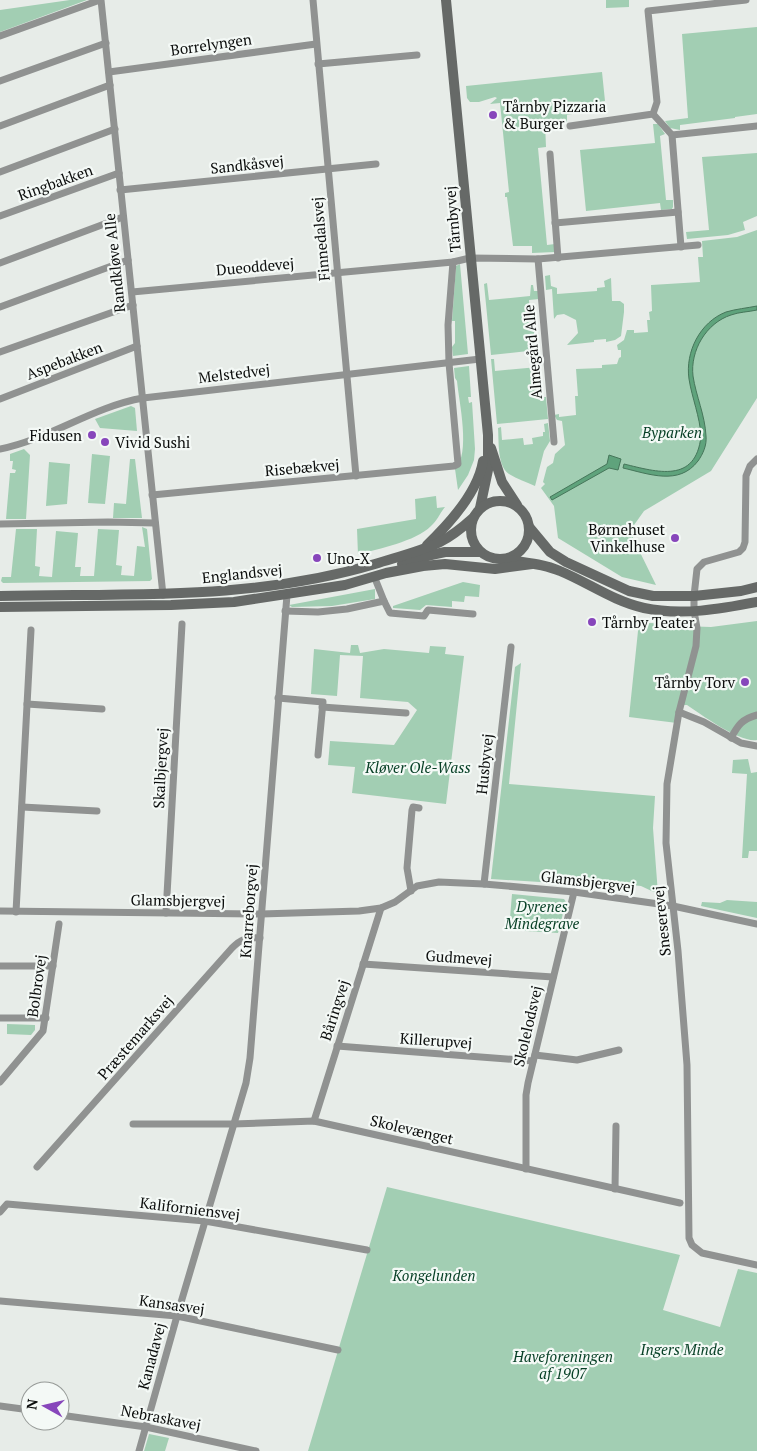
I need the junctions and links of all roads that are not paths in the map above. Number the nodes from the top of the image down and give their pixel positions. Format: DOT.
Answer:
graph roads {
  1 [pos="101,0"];
  2 [pos="312,0"];
  3 [pos="446,0"];
  4 [pos="746,0"];
  5 [pos="0,36"];
  6 [pos="106,43"];
  7 [pos="316,44"];
  8 [pos="418,54"];
  9 [pos="318,64"];
  10 [pos="109,72"];
  11 [pos="0,81"];
  12 [pos="110,85"];
  13 [pos="653,114"];
  14 [pos="0,126"];
  15 [pos="570,126"];
  16 [pos="757,126"];
  17 [pos="115,129"];
  18 [pos="672,136"];
  19 [pos="550,154"];
  20 [pos="376,164"];
  21 [pos="328,169"];
  22 [pos="0,172"];
  23 [pos="119,173"];
  24 [pos="120,190"];
  25 [pos="678,212"];
  26 [pos="0,216"];
  27 [pos="123,217"];
  28 [pos="555,223"];
  29 [pos="698,245"];
  30 [pos="681,247"];
  31 [pos="470,258"];
  32 [pos="558,258"];
  33 [pos="128,260"];
  34 [pos="538,260"];
  35 [pos="453,262"];
  36 [pos="0,263"];
  37 [pos="337,272"];
  38 [pos="132,292"];
  39 [pos="133,305"];
  40 [pos="0,307"];
  41 [pos="137,346"];
  42 [pos="0,352"];
  43 [pos="480,359"];
  44 [pos="449,363"];
  45 [pos="346,374"];
  46 [pos="143,398"];
  47 [pos="0,399"];
  48 [pos="488,435"];
  49 [pos="554,442"];
  50 [pos="0,449"];
  51 [pos="757,459"];
  52 [pos="454,466"];
  53 [pos="356,476"];
  54 [pos="152,495"];
  55 [pos="518,506"];
  56 [pos="480,508"];
  57 [pos="473,518"];
  58 [pos="155,523"];
  59 [pos="0,524"];
  60 [pos="530,528"];
  61 [pos="424,548"];
  62 [pos="480,552"];
  63 [pos="501,559"];
  64 [pos="532,564"];
  65 [pos="386,573"];
  66 [pos="374,576"];
  67 [pos="757,587"];
  68 [pos="163,595"];
  69 [pos="286,595"];
  70 [pos="0,596"];
  71 [pos="694,596"];
  72 [pos="384,601"];
  73 [pos="757,602"];
  74 [pos="0,607"];
  75 [pos="285,611"];
  76 [pos="694,611"];
  77 [pos="474,614"];
  78 [pos="182,624"];
  79 [pos="31,630"];
  80 [pos="511,647"];
  81 [pos="278,698"];
  82 [pos="27,704"];
  83 [pos="322,707"];
  84 [pos="102,709"];
  85 [pos="679,712"];
  86 [pos="406,713"];
  87 [pos="757,715"];
  88 [pos="730,738"];
  89 [pos="757,746"];
  90 [pos="318,755"];
  91 [pos="22,807"];
  92 [pos="419,808"];
  93 [pos="97,811"];
  94 [pos="484,884"];
  95 [pos="411,891"];
  96 [pos="574,892"];
  97 [pos="673,906"];
  98 [pos="381,908"];
  99 [pos="0,911"];
  100 [pos="16,912"];
  101 [pos="166,914"];
  102 [pos="261,914"];
  103 [pos="59,924"];
  104 [pos="757,924"];
  105 [pos="260,938"];
  106 [pos="363,964"];
  107 [pos="0,966"];
  108 [pos="53,966"];
  109 [pos="553,977"];
  110 [pos="0,1018"];
  111 [pos="46,1018"];
  112 [pos="337,1046"];
  113 [pos="619,1050"];
  114 [pos="534,1058"];
  115 [pos="0,1070"];
  116 [pos="10,1071"];
  117 [pos="0,1082"];
  118 [pos="314,1121"];
  119 [pos="133,1124"];
  120 [pos="233,1124"];
  121 [pos="616,1126"];
  122 [pos="37,1167"];
  123 [pos="526,1169"];
  124 [pos="615,1189"];
  125 [pos="680,1203"];
  126 [pos="0,1212"];
  127 [pos="205,1221"];
  128 [pos="367,1250"];
  129 [pos="757,1265"];
  130 [pos="0,1301"];
  131 [pos="176,1316"];
  132 [pos="338,1350"];
  133 [pos="0,1406"];
  134 [pos="20,1409"];
  135 [pos="70,1416"];
  136 [pos="146,1427"];
  137 [pos="139,1451"];
  138 [pos="256,1451"];
  1 -- 5 [label="street"];
  1 -- 6 [label="street, Randkløve Alle"];
  2 -- 7 [label="street, Finnedalsvej"];
  3 -- 31 [label="street, Tårnbyvej"];
  4 -- 13 [label="street"];
  6 -- 10 [label="street, Randkløve Alle"];
  6 -- 11 [label="street"];
  7 -- 9 [label="street, Finnedalsvej"];
  7 -- 10 [label="street, Borrelyngen"];
  8 -- 9 [label="street"];
  9 -- 21 [label="street, Finnedalsvej"];
  10 -- 12 [label="street, Randkløve Alle"];
  12 -- 14 [label="street"];
  12 -- 17 [label="street, Randkløve Alle"];
  13 -- 15 [label="street"];
  13 -- 18 [label="street"];
  16 -- 18 [label="street"];
  17 -- 22 [label="street"];
  17 -- 23 [label="street, Randkløve Alle"];
  18 -- 25 [label="street"];
  19 -- 28 [label="street"];
  20 -- 21 [label="street, Sandkåsvej"];
  21 -- 24 [label="street, Sandkåsvej"];
  21 -- 37 [label="street, Finnedalsvej"];
  23 -- 24 [label="street, Randkløve Alle"];
  23 -- 26 [label="street, Ringbakken"];
  24 -- 27 [label="street, Randkløve Alle"];
  25 -- 28 [label="street"];
  25 -- 30 [label="street"];
  27 -- 33 [label="street, Randkløve Alle"];
  27 -- 36 [label="street"];
  28 -- 32 [label="street"];
  29 -- 30 [label="street"];
  30 -- 32 [label="street"];
  31 -- 34 [label="street"];
  31 -- 35 [label="street, Dueoddevej"];
  31 -- 43 [label="street, Tårnbyvej"];
  32 -- 34 [label="street"];
  33 -- 38 [label="street, Randkløve Alle"];
  33 -- 40 [label="street"];
  34 -- 49 [label="street, Almegård Alle"];
  35 -- 37 [label="street, Dueoddevej"];
  35 -- 44 [label="street, Tårnbyvej"];
  37 -- 38 [label="street, Dueoddevej"];
  37 -- 45 [label="street, Finnedalsvej"];
  38 -- 39 [label="street, Randkløve Alle"];
  39 -- 41 [label="street, Randkløve Alle"];
  39 -- 42 [label="street"];
  41 -- 46 [label="street, Randkløve Alle"];
  41 -- 47 [label="street, Aspebakken"];
  43 -- 44 [label="street, Melstedvej"];
  43 -- 48 [label="street, Tårnbyvej"];
  44 -- 45 [label="street, Melstedvej"];
  44 -- 52 [label="street, Tårnbyvej"];
  45 -- 46 [label="street, Melstedvej"];
  45 -- 53 [label="street, Finnedalsvej"];
  46 -- 50 [label="street, Melstedvej"];
  46 -- 54 [label="street, Randkløve Alle"];
  48 -- 55 [label="street, Tårnbyvej"];
  48 -- 56 [label="street, Tårnbyvej"];
  48 -- 61 [label="street"];
  51 -- 71 [label="street, Sneserevej"];
  52 -- 53 [label="street, Risebækvej"];
  53 -- 54 [label="street, Risebækvej"];
  54 -- 58 [label="street, Randkløve Alle"];
  55 -- 56 [label="street"];
  55 -- 60 [label="street"];
  56 -- 57 [label="street"];
  57 -- 61 [label="street, Englandsvej"];
  57 -- 62 [label="street"];
  58 -- 59 [label="street"];
  58 -- 68 [label="street, Randkløve Alle"];
  60 -- 63 [label="street"];
  60 -- 71 [label="street"];
  61 -- 68 [label="street, Englandsvej"];
  62 -- 63 [label="street"];
  62 -- 65 [label="street, Englandsvej"];
  63 -- 64 [label="street, Englandsvej"];
  64 -- 65 [label="street, Englandsvej"];
  64 -- 76 [label="street, Englandsvej"];
  65 -- 66 [label="street, Englandsvej"];
  66 -- 69 [label="street, Englandsvej"];
  66 -- 72 [label="street"];
  67 -- 71 [label="street"];
  68 -- 70 [label="street, Englandsvej"];
  69 -- 74 [label="street, Englandsvej"];
  69 -- 75 [label="street, Knarreborgvej"];
  71 -- 76 [label="street, Sneserevej"];
  72 -- 75 [label="street"];
  72 -- 77 [label="street"];
  73 -- 76 [label="street, Englandsvej"];
  75 -- 81 [label="street, Knarreborgvej"];
  76 -- 85 [label="street, Sneserevej"];
  78 -- 101 [label="street, Skalbjergvej"];
  79 -- 82 [label="street"];
  80 -- 94 [label="street, Husbyvej"];
  81 -- 83 [label="street"];
  81 -- 102 [label="street, Knarreborgvej"];
  82 -- 84 [label="street"];
  82 -- 91 [label="street"];
  83 -- 86 [label="street"];
  83 -- 90 [label="street"];
  85 -- 88 [label="street"];
  85 -- 97 [label="street, Sneserevej"];
  87 -- 88 [label="street"];
  88 -- 89 [label="street"];
  91 -- 93 [label="street"];
  91 -- 100 [label="street"];
  92 -- 95 [label="street"];
  94 -- 95 [label="street, Glamsbjergvej"];
  94 -- 96 [label="street, Glamsbjergvej"];
  95 -- 98 [label="street, Glamsbjergvej"];
  96 -- 97 [label="street, Glamsbjergvej"];
  96 -- 109 [label="street, Skolelodsvej"];
  97 -- 104 [label="street, Glamsbjergvej"];
  97 -- 129 [label="street, Sneserevej"];
  98 -- 102 [label="street, Glamsbjergvej"];
  98 -- 106 [label="street, Båringvej"];
  99 -- 100 [label="street, Glamsbjergvej"];
  100 -- 101 [label="street, Glamsbjergvej"];
  101 -- 102 [label="street, Glamsbjergvej"];
  102 -- 105 [label="street, Knarreborgvej"];
  103 -- 108 [label="street, Bolbrovej"];
  105 -- 120 [label="street, Knarreborgvej"];
  105 -- 122 [label="street, Præstemarksvej"];
  106 -- 109 [label="street, Gudmevej"];
  106 -- 112 [label="street, Båringvej"];
  107 -- 108 [label="street"];
  108 -- 111 [label="street, Bolbrovej"];
  109 -- 114 [label="street, Skolelodsvej"];
  110 -- 111 [label="street"];
  111 -- 116 [label="street, Bolbrovej"];
  112 -- 114 [label="street, Killerupvej"];
  112 -- 118 [label="street, Båringvej"];
  113 -- 114 [label="street, Killerupvej"];
  114 -- 123 [label="street, Skolelodsvej"];
  115 -- 116 [label="street"];
  116 -- 117 [label="street, Bolbrovej"];
  118 -- 120 [label="street, Skolevænget"];
  118 -- 123 [label="street, Skolevænget"];
  119 -- 120 [label="street, Skolevænget"];
  120 -- 127 [label="street, Kanadavej"];
  121 -- 124 [label="street"];
  123 -- 124 [label="street, Skolevænget"];
  124 -- 125 [label="street, Skolevænget"];
  126 -- 127 [label="street, Kaliforniensvej"];
  127 -- 128 [label="street, Kaliforniensvej"];
  127 -- 131 [label="street, Kanadavej"];
  130 -- 131 [label="street, Kansasvej"];
  131 -- 132 [label="street, Kansasvej"];
  131 -- 136 [label="street, Kanadavej"];
  133 -- 134 [label="street"];
  135 -- 136 [label="street, Nebraskavej"];
  136 -- 137 [label="street, Kanadavej"];
  136 -- 138 [label="street, Nebraskavej"];
}
